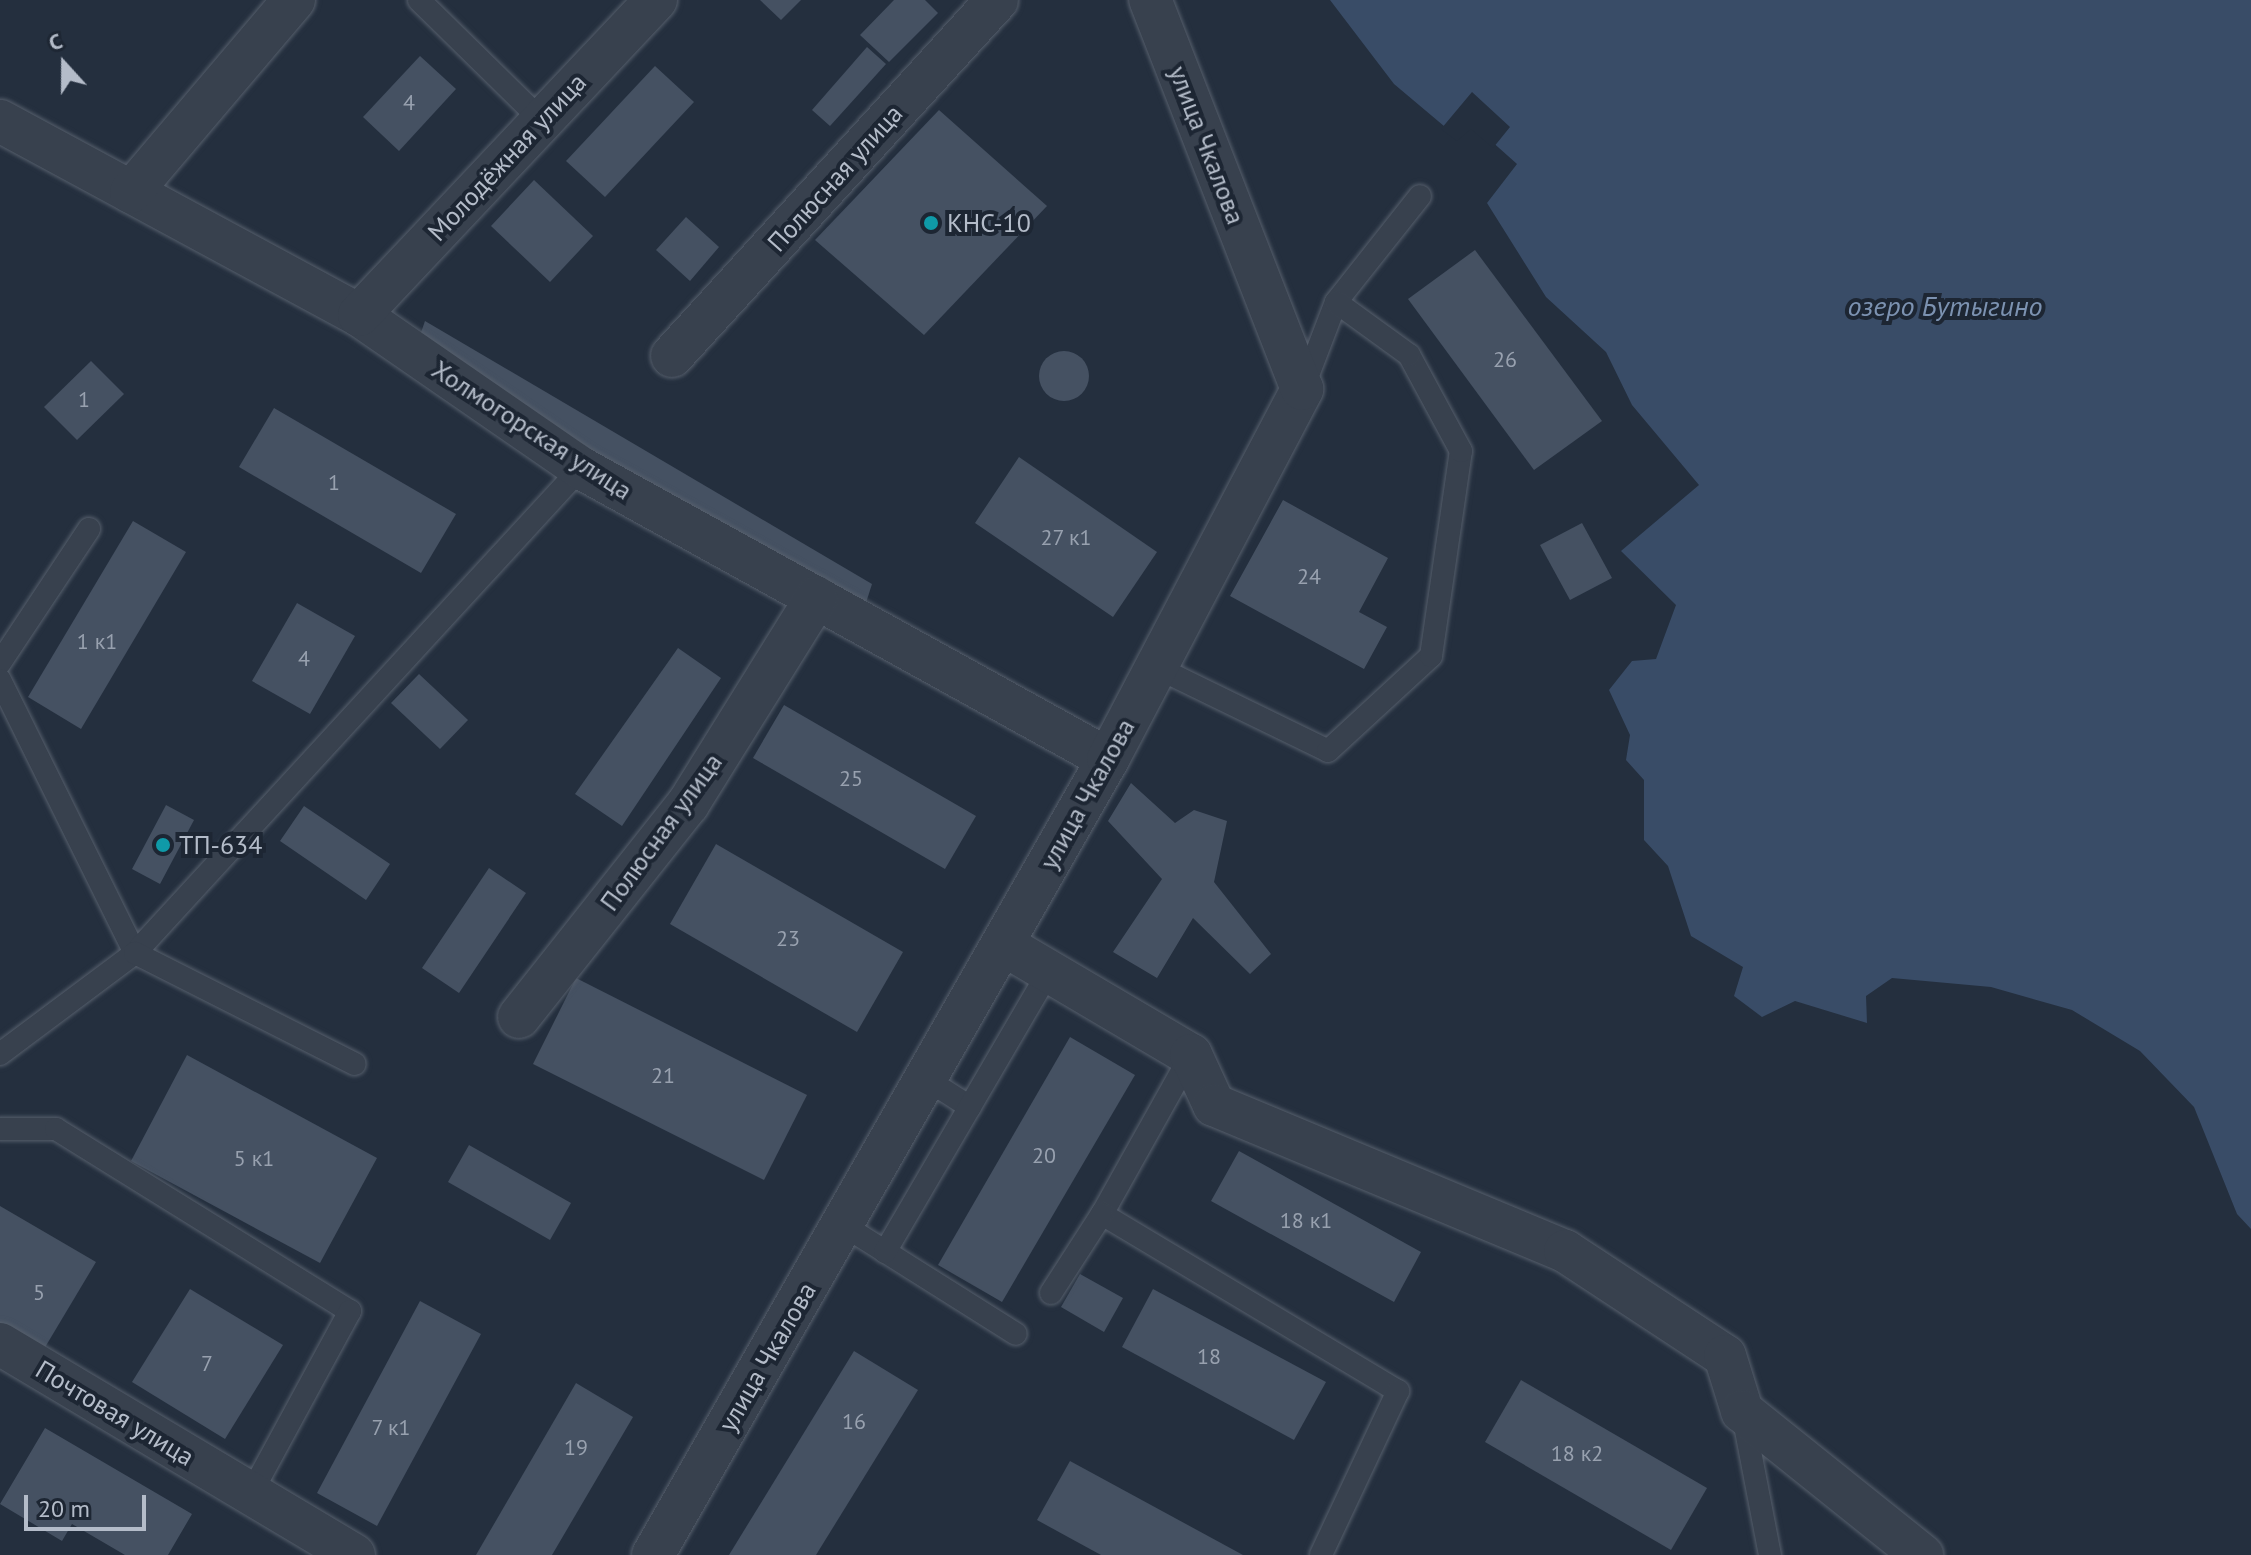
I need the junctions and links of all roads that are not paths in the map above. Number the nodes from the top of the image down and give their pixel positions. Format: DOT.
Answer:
graph roads {
  1 [pos="294,0"];
  2 [pos="419,0"];
  3 [pos="656,0"];
  4 [pos="997,0"];
  5 [pos="1150,0"];
  6 [pos="542,121"];
  7 [pos="0,123"];
  8 [pos="131,192"];
  9 [pos="1420,196"];
  10 [pos="1336,302"];
  11 [pos="359,315"];
  12 [pos="672,356"];
  13 [pos="1302,389"];
  14 [pos="581,468"];
  15 [pos="89,529"];
  16 [pos="816,598"];
  17 [pos="0,663"];
  18 [pos="1156,667"];
  19 [pos="0,680"];
  20 [pos="1108,759"];
  21 [pos="1004,945"];
  22 [pos="135,953"];
  23 [pos="1049,971"];
  24 [pos="519,1017"];
  25 [pos="0,1054"];
  26 [pos="1191,1055"];
  27 [pos="355,1064"];
  28 [pos="926,1079"];
  29 [pos="970,1107"];
  30 [pos="0,1129"];
  31 [pos="1102,1214"];
  32 [pos="843,1225"];
  33 [pos="885,1252"];
  34 [pos="1051,1293"];
  35 [pos="1016,1334"];
  36 [pos="0,1344"];
  37 [pos="1742,1411"];
  38 [pos="251,1493"];
  39 [pos="354,1555"];
  40 [pos="653,1555"];
  41 [pos="1321,1555"];
  42 [pos="1770,1555"];
  43 [pos="1922,1555"];
  1 -- 8 [label="street"];
  2 -- 6 [label="lane"];
  3 -- 6 [label="street, Молодёжная улица"];
  4 -- 12 [label="street, Полюсная улица"];
  5 -- 13 [label="street, улица Чкалова"];
  6 -- 11 [label="street, Молодёжная улица"];
  7 -- 8 [label="street, Холмогорская улица"];
  8 -- 11 [label="street, Холмогорская улица"];
  9 -- 10 [label="lane"];
  10 -- 13 [label="lane"];
  10 -- 18 [label="lane"];
  11 -- 14 [label="street, Холмогорская улица"];
  13 -- 18 [label="street, улица Чкалова"];
  14 -- 16 [label="street, Холмогорская улица"];
  14 -- 22 [label="lane"];
  15 -- 17 [label="lane"];
  16 -- 20 [label="street, Холмогорская улица"];
  16 -- 24 [label="street, Полюсная улица"];
  18 -- 20 [label="street, улица Чкалова"];
  19 -- 22 [label="lane"];
  20 -- 21 [label="street, улица Чкалова"];
  21 -- 23 [label="street"];
  21 -- 28 [label="street, улица Чкалова"];
  22 -- 25 [label="lane"];
  22 -- 27 [label="lane"];
  23 -- 26 [label="street"];
  23 -- 29 [label="lane"];
  26 -- 31 [label="lane"];
  26 -- 37 [label="street"];
  28 -- 29 [label="lane"];
  28 -- 32 [label="street, улица Чкалова"];
  29 -- 33 [label="lane"];
  30 -- 38 [label="lane"];
  31 -- 34 [label="lane"];
  31 -- 41 [label="lane"];
  32 -- 33 [label="lane"];
  32 -- 40 [label="street, улица Чкалова"];
  33 -- 35 [label="lane"];
  36 -- 38 [label="street, Почтовая улица"];
  37 -- 42 [label="lane"];
  37 -- 43 [label="street"];
  38 -- 39 [label="street, Почтовая улица"];
}
